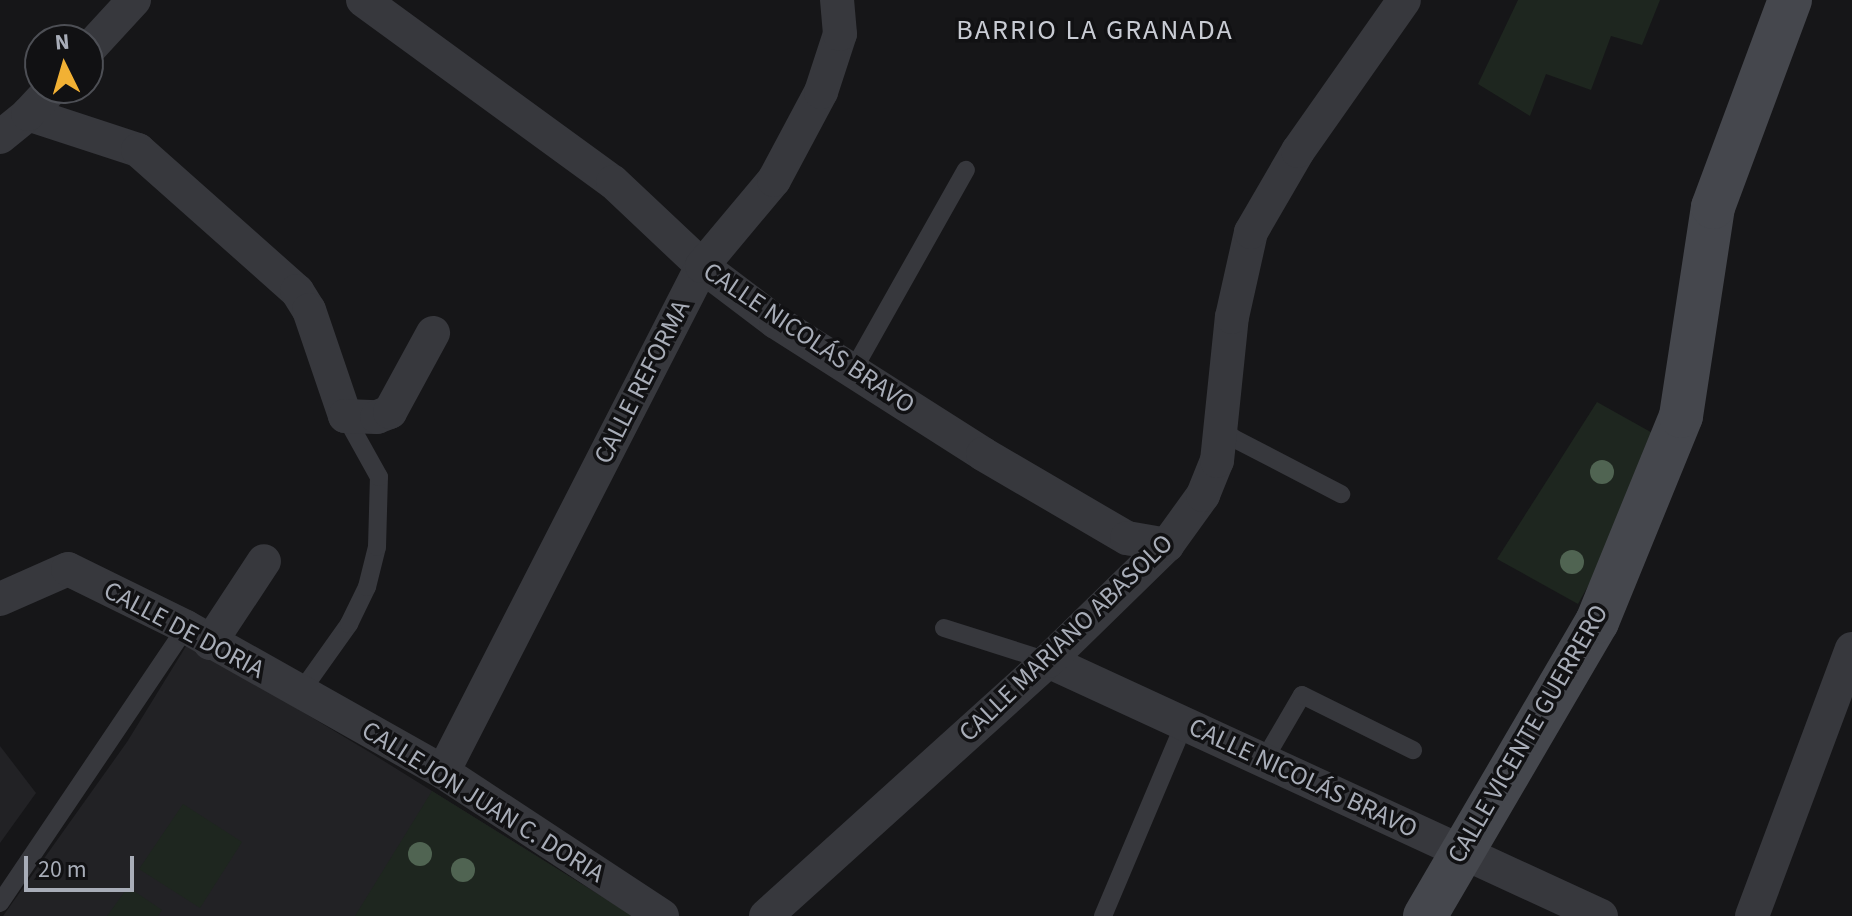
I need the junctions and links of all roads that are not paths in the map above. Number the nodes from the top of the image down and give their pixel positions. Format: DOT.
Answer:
graph roads {
  1 [pos="134,0"];
  2 [pos="363,0"];
  3 [pos="837,0"];
  4 [pos="1404,0"];
  5 [pos="1790,0"];
  6 [pos="104,33"];
  7 [pos="35,104"];
  8 [pos="8,129"];
  9 [pos="966,170"];
  10 [pos="702,266"];
  11 [pos="433,333"];
  12 [pos="852,372"];
  13 [pos="345,416"];
  14 [pos="1223,428"];
  15 [pos="1341,494"];
  16 [pos="1167,545"];
  17 [pos="264,561"];
  18 [pos="0,599"];
  19 [pos="944,628"];
  20 [pos="198,635"];
  21 [pos="1852,649"];
  22 [pos="1048,661"];
  23 [pos="1852,668"];
  24 [pos="300,693"];
  25 [pos="1184,724"];
  26 [pos="1413,750"];
  27 [pos="1264,760"];
  28 [pos="443,772"];
  29 [pos="1461,850"];
  30 [pos="0,903"];
  31 [pos="662,916"];
  32 [pos="766,916"];
  33 [pos="1103,916"];
  34 [pos="1425,916"];
  35 [pos="1601,916"];
  36 [pos="1752,916"];
  37 [pos="1758,916"];
  1 -- 6 [label="street"];
  2 -- 10 [label="street, CALLE NICOLÁS BRAVO"];
  3 -- 10 [label="street, CALLE REFORMA"];
  4 -- 14 [label="street, CALLE MARIANO ABASOLO"];
  5 -- 29 [label="street, CALLE VICENTE GUERRERO"];
  7 -- 8 [label="street"];
  8 -- 13 [label="street"];
  9 -- 12 [label="lane"];
  10 -- 12 [label="street, CALLE NICOLÁS BRAVO"];
  10 -- 28 [label="street, CALLE REFORMA"];
  11 -- 13 [label="street"];
  12 -- 16 [label="street, CALLE NICOLÁS BRAVO"];
  13 -- 24 [label="lane"];
  14 -- 15 [label="lane"];
  14 -- 16 [label="street, CALLE MARIANO ABASOLO"];
  16 -- 22 [label="street, CALLE MARIANO ABASOLO"];
  17 -- 20 [label="street"];
  18 -- 20 [label="street, CALLE DE DORIA"];
  19 -- 22 [label="lane"];
  20 -- 24 [label="street, CALLE DE DORIA"];
  20 -- 30 [label="lane"];
  21 -- 36 [label="street"];
  22 -- 25 [label="street, CALLE NICOLÁS BRAVO"];
  22 -- 32 [label="street, CALLE MARIANO ABASOLO"];
  23 -- 37 [label="lane"];
  24 -- 28 [label="street, CALLEJON JUAN C. DORIA"];
  25 -- 27 [label="street, CALLE NICOLÁS BRAVO"];
  25 -- 33 [label="lane"];
  26 -- 27 [label="lane"];
  27 -- 29 [label="street, CALLE NICOLÁS BRAVO"];
  28 -- 31 [label="street, CALLEJON JUAN C. DORIA"];
  29 -- 34 [label="street, CALLE VICENTE GUERRERO"];
  29 -- 35 [label="street, CALLE NICOLÁS BRAVO"];
}
